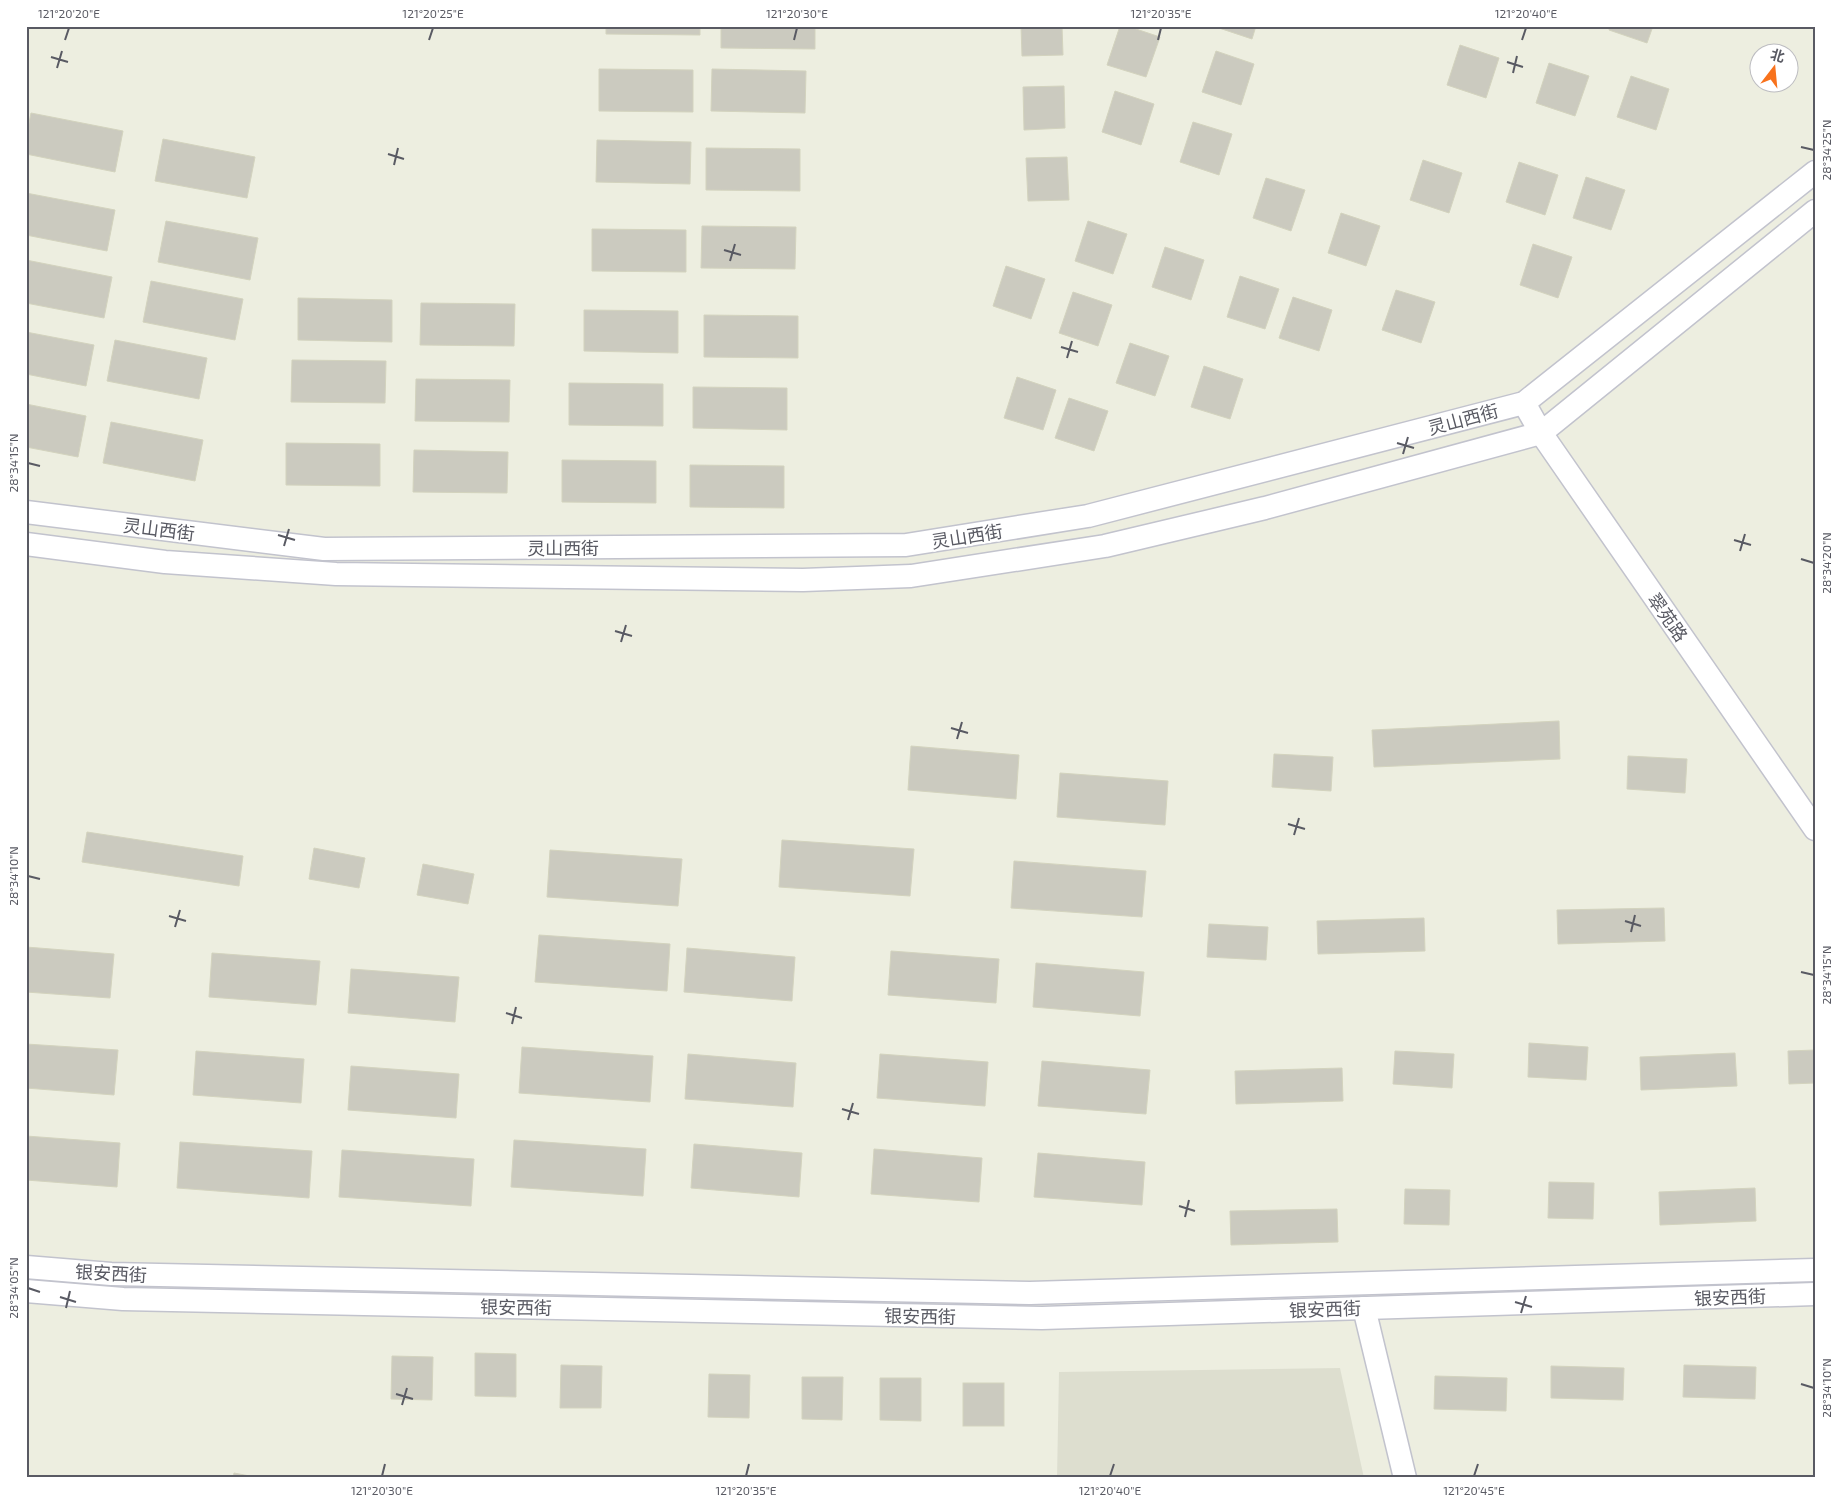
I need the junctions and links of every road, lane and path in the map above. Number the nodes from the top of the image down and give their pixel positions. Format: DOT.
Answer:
graph roads {
  1 [pos="1815,172"];
  2 [pos="1815,211"];
  3 [pos="1524,403"];
  4 [pos="1541,434"];
  5 [pos="26,512"];
  6 [pos="26,544"];
  7 [pos="1815,829"];
  8 [pos="26,1267"];
  9 [pos="1815,1270"];
  10 [pos="26,1291"];
  11 [pos="1815,1294"];
  12 [pos="1364,1308"];
  13 [pos="1405,1478"];
  1 -- 3 [label="main road, 灵山西街"];
  2 -- 4 [label="main road, 灵山西街"];
  3 -- 4 [label="main road, 翠苑路"];
  3 -- 5 [label="main road, 灵山西街"];
  4 -- 6 [label="main road, 灵山西街"];
  4 -- 7 [label="main road, 翠苑路"];
  8 -- 9 [label="main road, 银安西街"];
  10 -- 12 [label="main road, 银安西街"];
  11 -- 12 [label="main road, 银安西街"];
  12 -- 13 [label="main road"];
}
